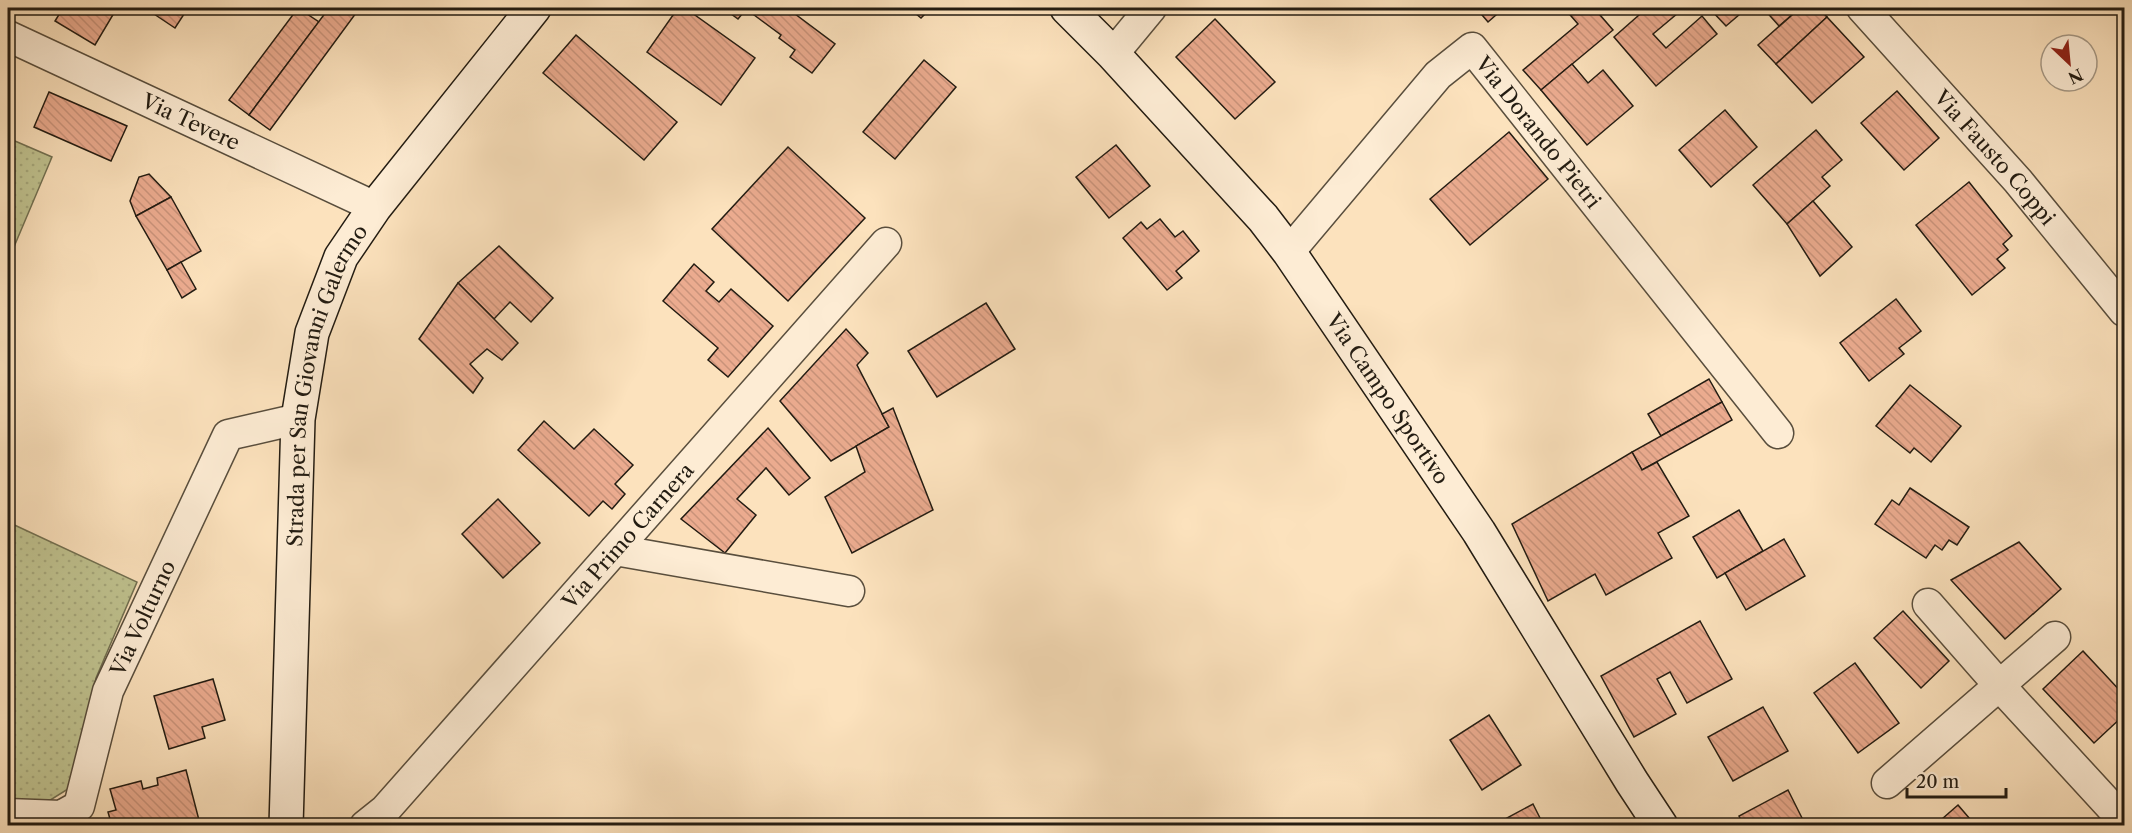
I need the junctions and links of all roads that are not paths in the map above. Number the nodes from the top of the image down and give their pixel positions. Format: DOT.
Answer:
graph roads {
  1 [pos="534,8"];
  2 [pos="1066,8"];
  3 [pos="1151,8"];
  4 [pos="1862,8"];
  5 [pos="8,36"];
  6 [pos="1113,54"];
  7 [pos="375,207"];
  8 [pos="886,243"];
  9 [pos="1289,252"];
  10 [pos="2124,310"];
  11 [pos="298,418"];
  12 [pos="1778,433"];
  13 [pos="615,550"];
  14 [pos="849,591"];
  15 [pos="1928,603"];
  16 [pos="2055,638"];
  17 [pos="1999,685"];
  18 [pos="1887,783"];
  19 [pos="8,814"];
  20 [pos="2124,821"];
  21 [pos="286,825"];
  22 [pos="365,825"];
  23 [pos="1661,825"];
  1 -- 7 [label="street, Strada per San Giovanni Galermo"];
  2 -- 6 [label="street, Via Campo Sportivo"];
  3 -- 6 [label="street"];
  4 -- 10 [label="street, Via Fausto Coppi"];
  5 -- 7 [label="street, Via Tevere"];
  6 -- 9 [label="street, Via Campo Sportivo"];
  7 -- 11 [label="street, Strada per San Giovanni Galermo"];
  8 -- 13 [label="street, Via Primo Carnera"];
  9 -- 12 [label="street, Via Dorando Pietri"];
  9 -- 23 [label="street, Via Campo Sportivo"];
  11 -- 19 [label="street, Via Volturno"];
  11 -- 21 [label="street, Strada per San Giovanni Galermo"];
  13 -- 14 [label="street"];
  13 -- 22 [label="street, Via Primo Carnera"];
  15 -- 17 [label="street"];
  16 -- 17 [label="street"];
  17 -- 18 [label="street"];
  17 -- 20 [label="street"];
}
